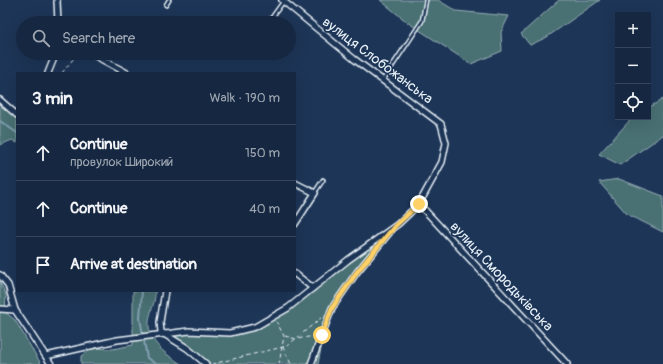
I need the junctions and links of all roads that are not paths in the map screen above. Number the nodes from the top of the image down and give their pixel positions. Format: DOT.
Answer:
graph roads {
  1 [pos="57,0"];
  2 [pos="169,0"];
  3 [pos="426,0"];
  4 [pos="283,1"];
  5 [pos="166,5"];
  6 [pos="58,16"];
  7 [pos="273,16"];
  8 [pos="53,60"];
  9 [pos="103,60"];
  10 [pos="48,72"];
  11 [pos="125,72"];
  12 [pos="384,80"];
  13 [pos="0,100"];
  14 [pos="16,113"];
  15 [pos="324,180"];
  16 [pos="296,183"];
  17 [pos="315,192"];
  18 [pos="419,204"];
  19 [pos="296,222"];
  20 [pos="395,226"];
  21 [pos="0,275"];
  22 [pos="296,275"];
  23 [pos="313,288"];
  24 [pos="165,292"];
  25 [pos="0,310"];
  26 [pos="14,310"];
  27 [pos="162,334"];
  28 [pos="46,356"];
  29 [pos="51,364"];
  30 [pos="206,364"];
  31 [pos="311,364"];
  32 [pos="567,364"];
  1 -- 6 [label="street"];
  2 -- 5 [label="lane"];
  3 -- 12 [label="lane"];
  4 -- 7 [label="lane"];
  4 -- 12 [label="street, вулиця Слобожанська"];
  8 -- 10 [label="street"];
  9 -- 11 [label="street"];
  12 -- 18 [label="street, вулиця Слобожанська"];
  13 -- 14 [label="street"];
  15 -- 17 [label="lane"];
  16 -- 17 [label="street"];
  17 -- 19 [label="street"];
  18 -- 20 [label="street"];
  18 -- 32 [label="street, вулиця Смородьківська"];
  20 -- 23 [label="street"];
  20 -- 31 [label="street"];
  21 -- 26 [label="street"];
  22 -- 23 [label="street"];
  23 -- 27 [label="street"];
  24 -- 27 [label="street"];
  25 -- 26 [label="street"];
  26 -- 28 [label="street"];
  27 -- 28 [label="street"];
  27 -- 30 [label="street"];
  28 -- 29 [label="street"];
}
